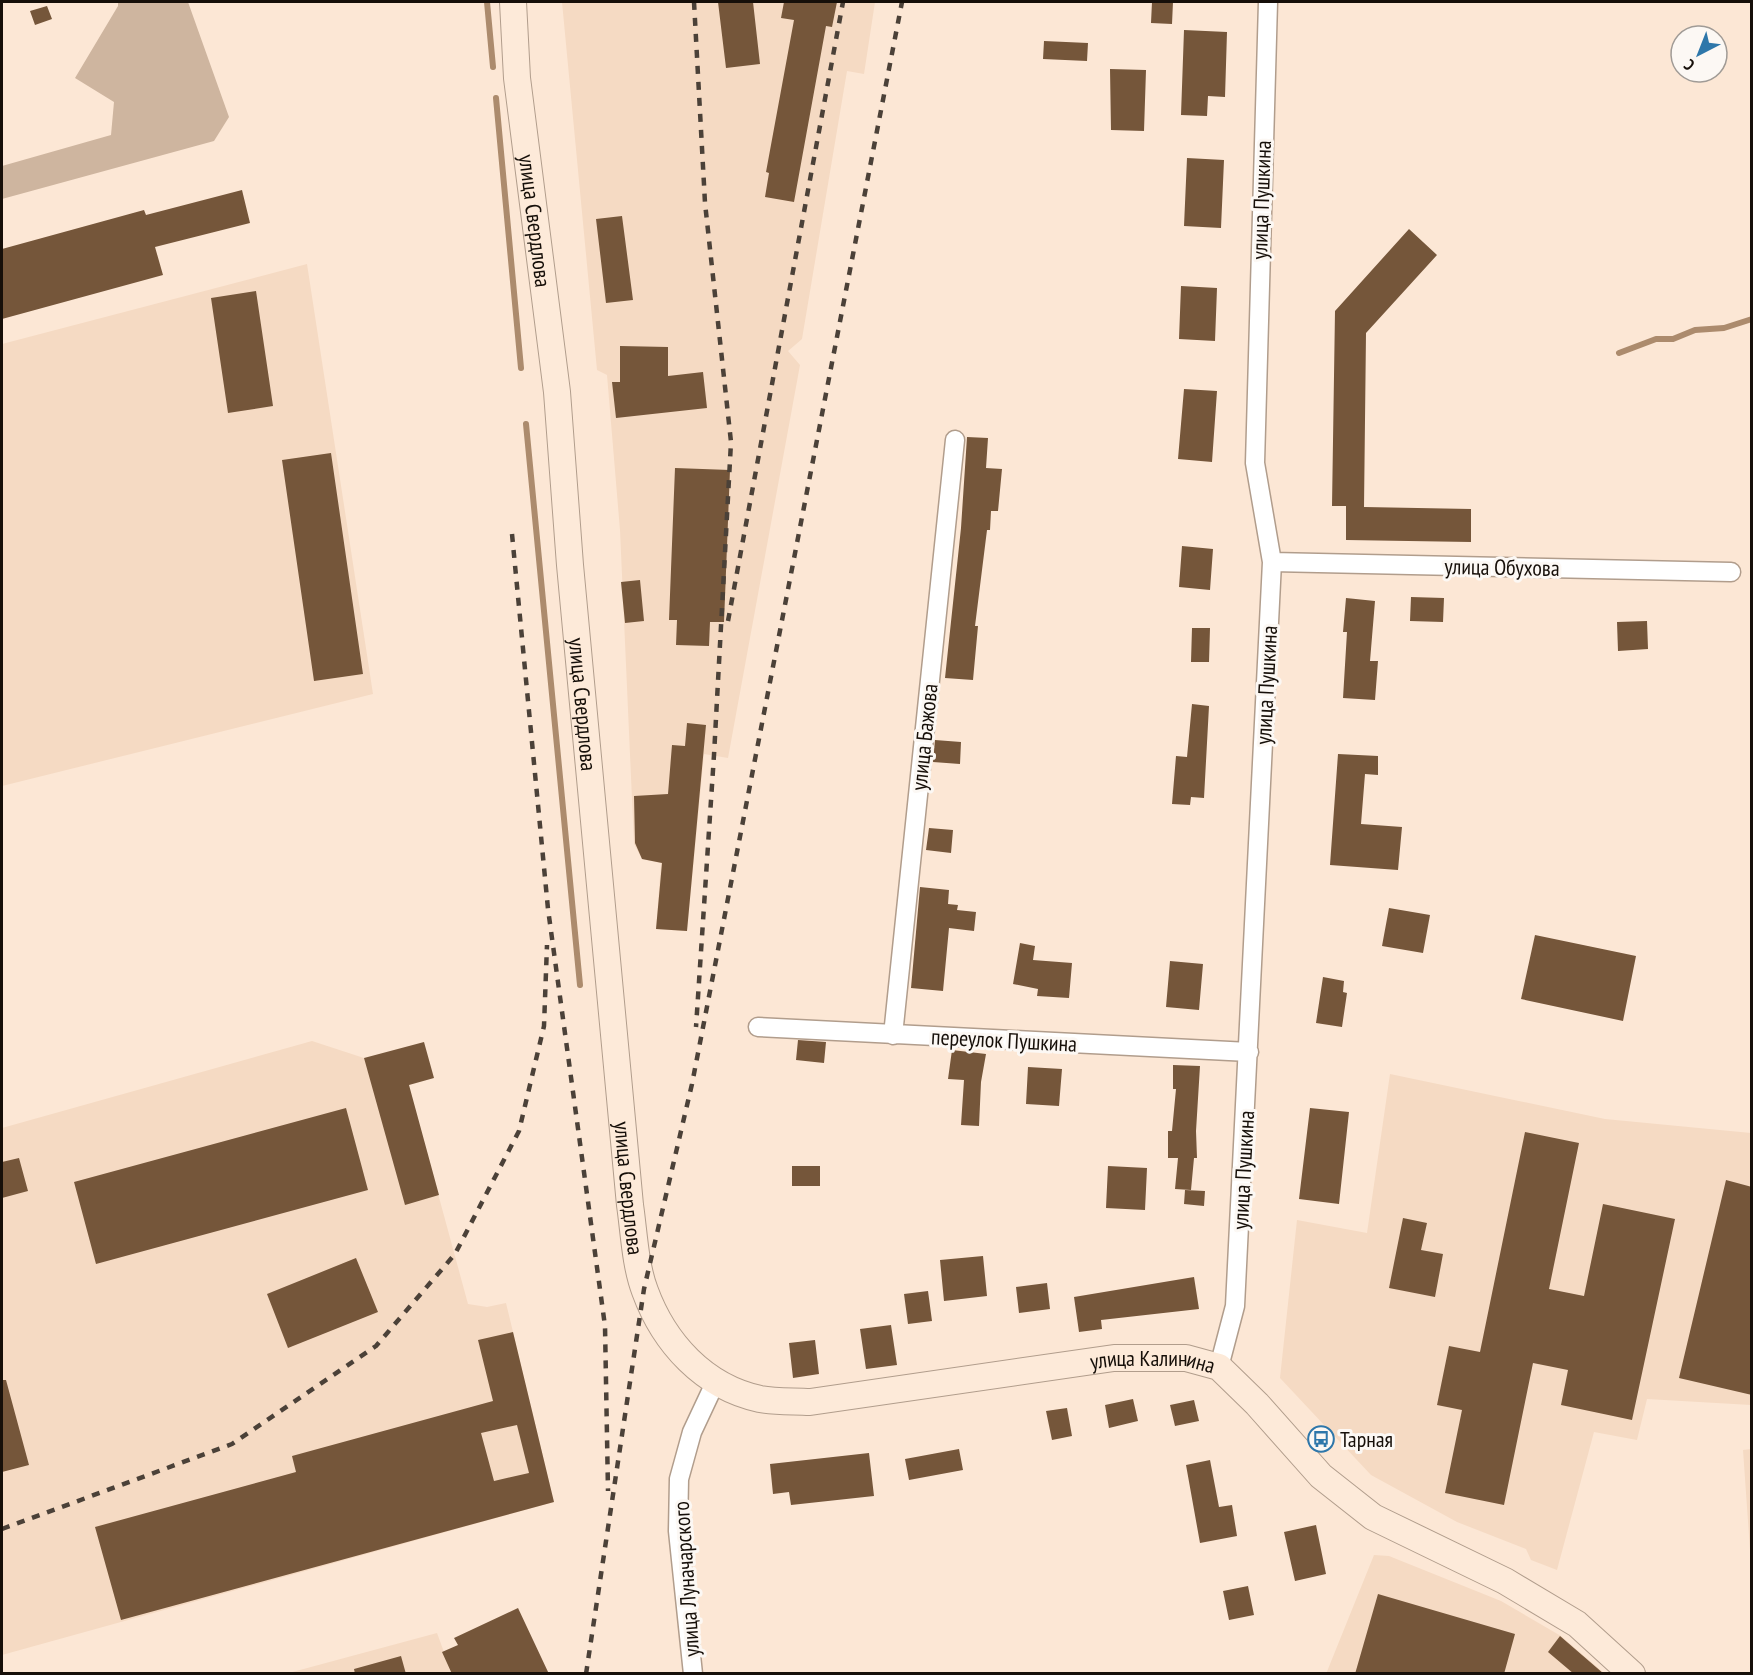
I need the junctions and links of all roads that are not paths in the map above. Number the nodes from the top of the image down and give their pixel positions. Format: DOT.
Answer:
graph roads {
  1 [pos="513,2"];
  2 [pos="1268,2"];
  3 [pos="955,440"];
  4 [pos="1272,562"];
  5 [pos="1731,572"];
  6 [pos="758,1027"];
  7 [pos="893,1035"];
  8 [pos="1250,1052"];
  9 [pos="1219,1367"];
  10 [pos="715,1383"];
  11 [pos="693,1674"];
  12 [pos="1632,1674"];
  1 -- 10 [label="main road, улица Свердлова"];
  2 -- 4 [label="street, улица Пушкина"];
  3 -- 7 [label="street, улица Бажова"];
  4 -- 5 [label="street, улица Обухова"];
  4 -- 8 [label="street, улица Пушкина"];
  6 -- 7 [label="street, переулок Пушкина"];
  7 -- 8 [label="street, переулок Пушкина"];
  8 -- 9 [label="street, улица Пушкина"];
  9 -- 10 [label="main road, улица Калинина"];
  9 -- 12 [label="main road, улица Калинина"];
  10 -- 11 [label="street, улица Луначарского"];
}
